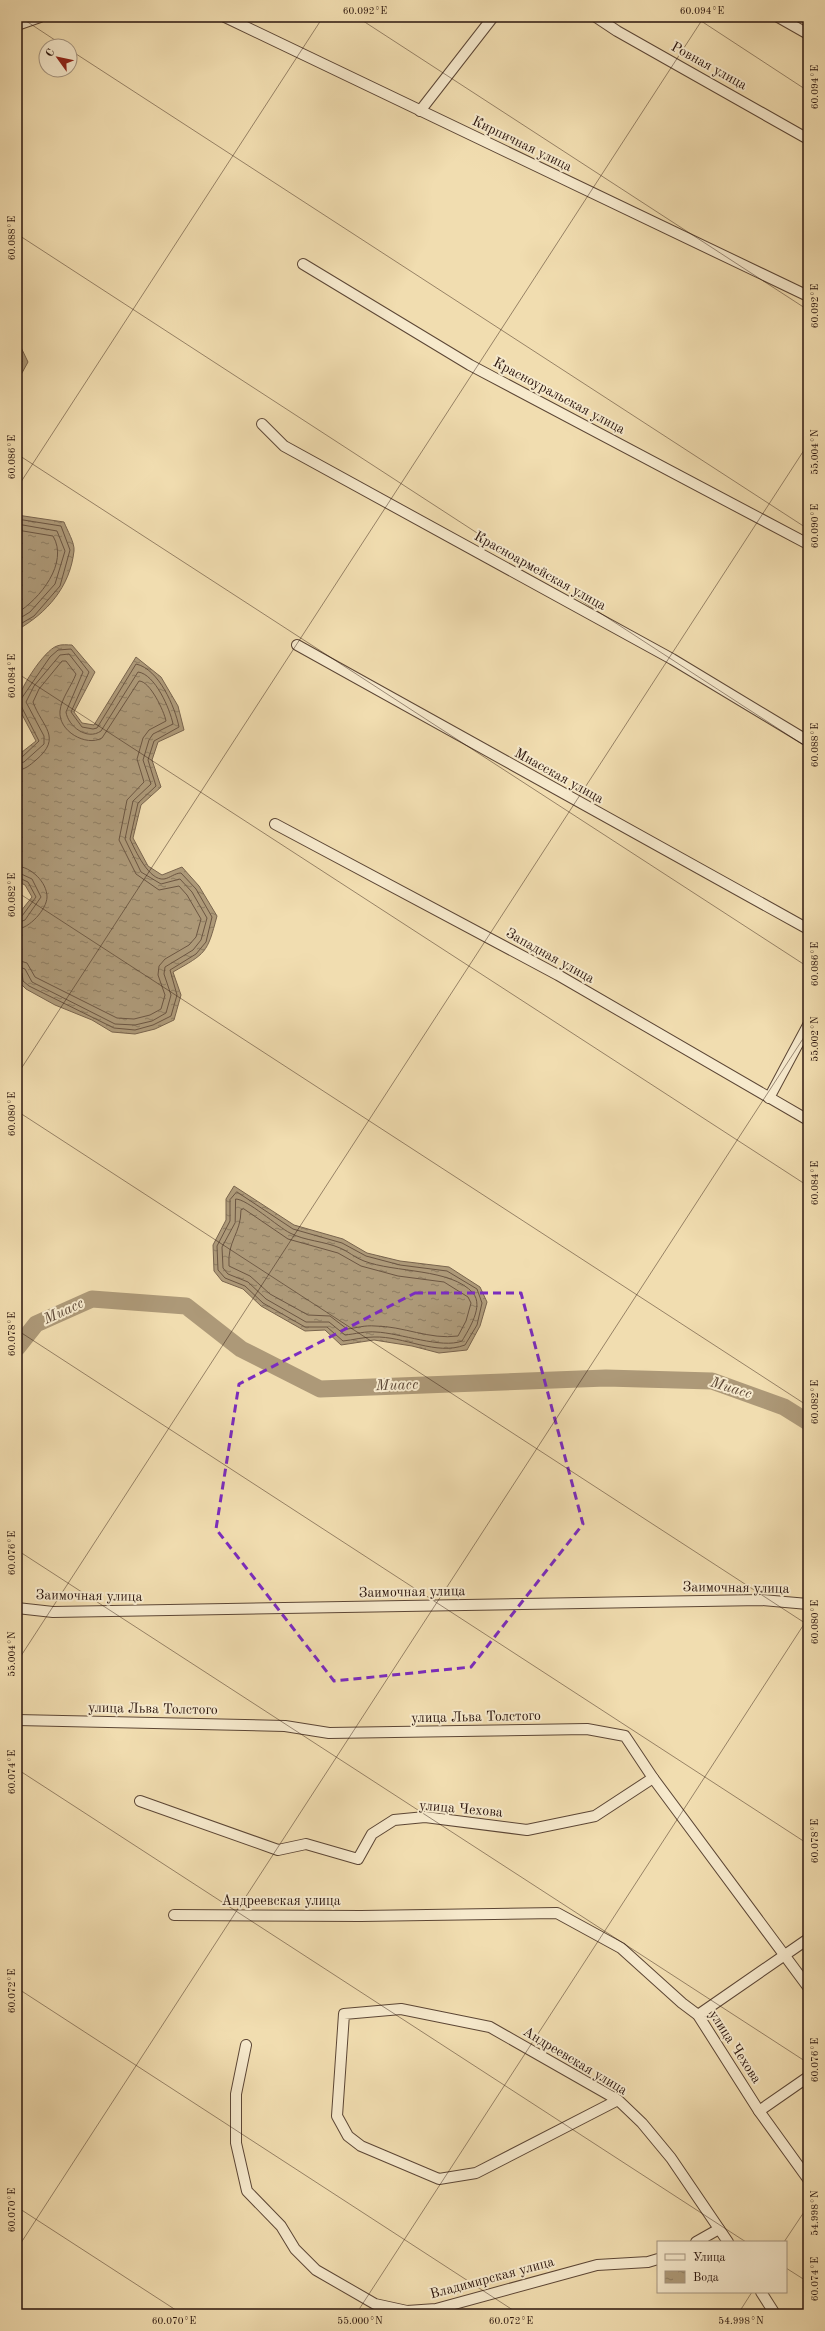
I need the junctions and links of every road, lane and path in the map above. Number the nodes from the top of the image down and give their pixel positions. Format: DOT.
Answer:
graph roads {
  1 [pos="40,17"];
  2 [pos="225,17"];
  3 [pos="493,17"];
  4 [pos="596,17"];
  5 [pos="778,17"];
  6 [pos="29,19"];
  7 [pos="17,25"];
  8 [pos="808,34"];
  9 [pos="420,111"];
  10 [pos="808,138"];
  11 [pos="303,264"];
  12 [pos="808,296"];
  13 [pos="262,424"];
  14 [pos="808,544"];
  15 [pos="297,646"];
  16 [pos="808,741"];
  17 [pos="275,824"];
  18 [pos="808,929"];
  19 [pos="808,1025"];
  20 [pos="769,1098"];
  21 [pos="808,1120"];
  22 [pos="808,1604"];
  23 [pos="17,1608"];
  24 [pos="17,1720"];
  25 [pos="653,1778"];
  26 [pos="140,1801"];
  27 [pos="556,1913"];
  28 [pos="174,1915"];
  29 [pos="808,1939"];
  30 [pos="785,1956"];
  31 [pos="808,1987"];
  32 [pos="698,2015"];
  33 [pos="246,2045"];
  34 [pos="808,2078"];
  35 [pos="618,2100"];
  36 [pos="759,2110"];
  37 [pos="808,2179"];
  38 [pos="719,2228"];
  39 [pos="698,2241"];
  40 [pos="727,2241"];
  41 [pos="657,2259"];
  42 [pos="762,2293"];
  43 [pos="436,2312"];
  44 [pos="775,2314"];
  1 -- 6 [label="street"];
  2 -- 9 [label="street, Кирпичная улица"];
  3 -- 9 [label="street"];
  4 -- 10 [label="street, Ровная улица"];
  5 -- 8 [label="street"];
  6 -- 7 [label="street"];
  9 -- 12 [label="street, Кирпичная улица"];
  11 -- 14 [label="street, Красноуральская улица"];
  13 -- 16 [label="street, Красноармейская улица"];
  15 -- 18 [label="street, Миасская улица"];
  17 -- 20 [label="street, Западная улица"];
  19 -- 20 [label="street"];
  20 -- 21 [label="street, Западная улица"];
  22 -- 23 [label="street, Заимочная улица"];
  24 -- 25 [label="street, улица Льва Толстого"];
  25 -- 26 [label="street, улица Чехова"];
  25 -- 30 [label="street, улица Льва Толстого"];
  27 -- 28 [label="street, Андреевская улица"];
  27 -- 32 [label="street, улица Чехова"];
  29 -- 30 [label="street"];
  30 -- 31 [label="street, улица Льва Толстого"];
  30 -- 32 [label="street"];
  32 -- 36 [label="street, улица Чехова"];
  33 -- 43 [label="street, Владимирская улица"];
  34 -- 36 [label="street"];
  35 -- 35 [label="street, Андреевская улица"];
  35 -- 38 [label="street, Андреевская улица"];
  36 -- 37 [label="street, улица Чехова"];
  38 -- 39 [label="street"];
  38 -- 40 [label="street, Андреевская улица"];
  41 -- 43 [label="street, Владимирская улица"];
  42 -- 44 [label="street"];
}
